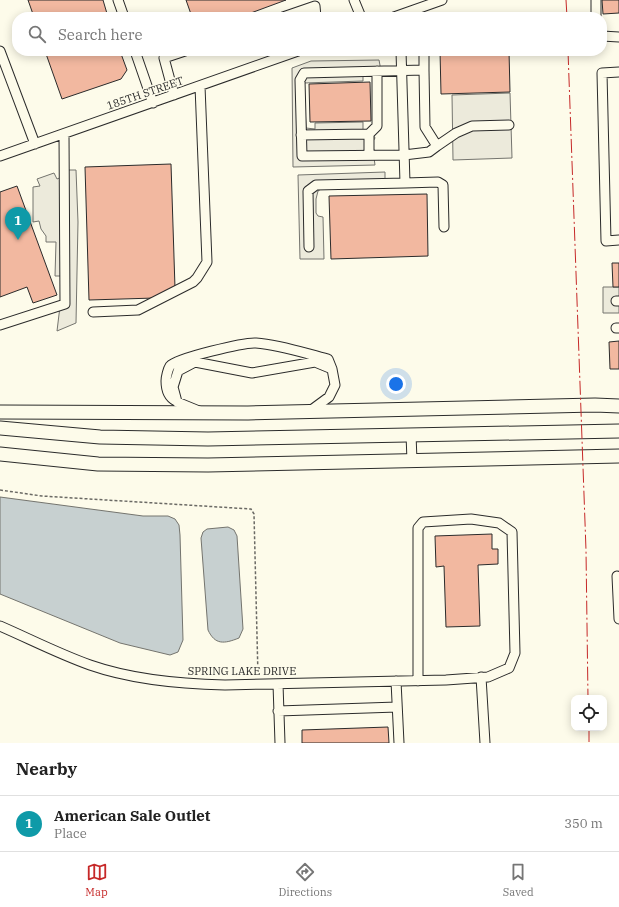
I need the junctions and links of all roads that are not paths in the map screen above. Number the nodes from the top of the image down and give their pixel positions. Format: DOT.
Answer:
graph roads {
  1 [pos="118,0"];
  2 [pos="354,0"];
  3 [pos="442,0"];
  4 [pos="596,0"];
  5 [pos="315,3"];
  6 [pos="122,12"];
  7 [pos="294,12"];
  8 [pos="359,12"];
  9 [pos="409,12"];
  10 [pos="596,12"];
  11 [pos="607,36"];
  12 [pos="619,37"];
  13 [pos="0,51"];
  14 [pos="137,56"];
  15 [pos="170,56"];
  16 [pos="284,56"];
  17 [pos="401,56"];
  18 [pos="424,56"];
  19 [pos="424,70"];
  20 [pos="377,71"];
  21 [pos="402,71"];
  22 [pos="619,72"];
  23 [pos="200,86"];
  24 [pos="174,95"];
  25 [pos="153,103"];
  26 [pos="509,125"];
  27 [pos="64,134"];
  28 [pos="369,134"];
  29 [pos="301,135"];
  30 [pos="35,144"];
  31 [pos="436,146"];
  32 [pos="369,155"];
  33 [pos="404,155"];
  34 [pos="0,156"];
  35 [pos="405,183"];
  36 [pos="444,227"];
  37 [pos="619,240"];
  38 [pos="309,247"];
  39 [pos="93,312"];
  40 [pos="0,325"];
  41 [pos="332,369"];
  42 [pos="177,402"];
  43 [pos="619,406"];
  44 [pos="310,411"];
  45 [pos="0,412"];
  46 [pos="204,413"];
  47 [pos="0,428"];
  48 [pos="619,431"];
  49 [pos="411,434"];
  50 [pos="0,454"];
  51 [pos="619,456"];
  52 [pos="412,461"];
  53 [pos="617,576"];
  54 [pos="619,619"];
  55 [pos="0,626"];
  56 [pos="481,677"];
  57 [pos="396,681"];
  58 [pos="418,681"];
  59 [pos="278,684"];
  60 [pos="397,707"];
  61 [pos="278,711"];
  62 [pos="280,743"];
  63 [pos="400,743"];
  64 [pos="485,743"];
  1 -- 6 [label="street"];
  2 -- 8 [label="street"];
  3 -- 9 [label="street"];
  4 -- 10 [label="street"];
  5 -- 7 [label="street"];
  11 -- 12 [label="street"];
  13 -- 30 [label="street"];
  14 -- 25 [label="street"];
  15 -- 24 [label="street"];
  16 -- 23 [label="street, 185TH STREET"];
  17 -- 21 [label="street"];
  18 -- 19 [label="street"];
  19 -- 21 [label="street"];
  19 -- 31 [label="street"];
  20 -- 21 [label="street"];
  20 -- 28 [label="street"];
  20 -- 29 [label="street"];
  21 -- 33 [label="street"];
  22 -- 37 [label="street"];
  23 -- 24 [label="street, 185TH STREET"];
  23 -- 39 [label="street"];
  24 -- 25 [label="street, 185TH STREET"];
  25 -- 27 [label="street, 185TH STREET"];
  26 -- 31 [label="street"];
  27 -- 30 [label="street, 185TH STREET"];
  27 -- 40 [label="street"];
  28 -- 29 [label="street"];
  28 -- 32 [label="street"];
  29 -- 32 [label="street"];
  30 -- 34 [label="street, 185TH STREET"];
  31 -- 33 [label="street"];
  32 -- 33 [label="street"];
  33 -- 35 [label="street"];
  35 -- 36 [label="street"];
  35 -- 38 [label="street"];
  41 -- 42 [label="street"];
  41 -- 42 [label="street"];
  41 -- 44 [label="street"];
  42 -- 46 [label="street"];
  43 -- 44 [label="highway"];
  44 -- 46 [label="highway"];
  45 -- 46 [label="highway"];
  47 -- 49 [label="highway"];
  48 -- 49 [label="highway"];
  49 -- 52 [label="street"];
  50 -- 52 [label="highway"];
  51 -- 52 [label="highway"];
  53 -- 54 [label="street"];
  55 -- 59 [label="street, SPRING LAKE DRIVE"];
  56 -- 58 [label="street, SPRING LAKE DRIVE"];
  56 -- 58 [label="street, SPRING LAKE DRIVE"];
  56 -- 64 [label="street"];
  57 -- 58 [label="street, SPRING LAKE DRIVE"];
  57 -- 59 [label="street, SPRING LAKE DRIVE"];
  57 -- 60 [label="street"];
  59 -- 61 [label="street"];
  60 -- 61 [label="street"];
  60 -- 63 [label="street"];
  61 -- 62 [label="street"];
}
